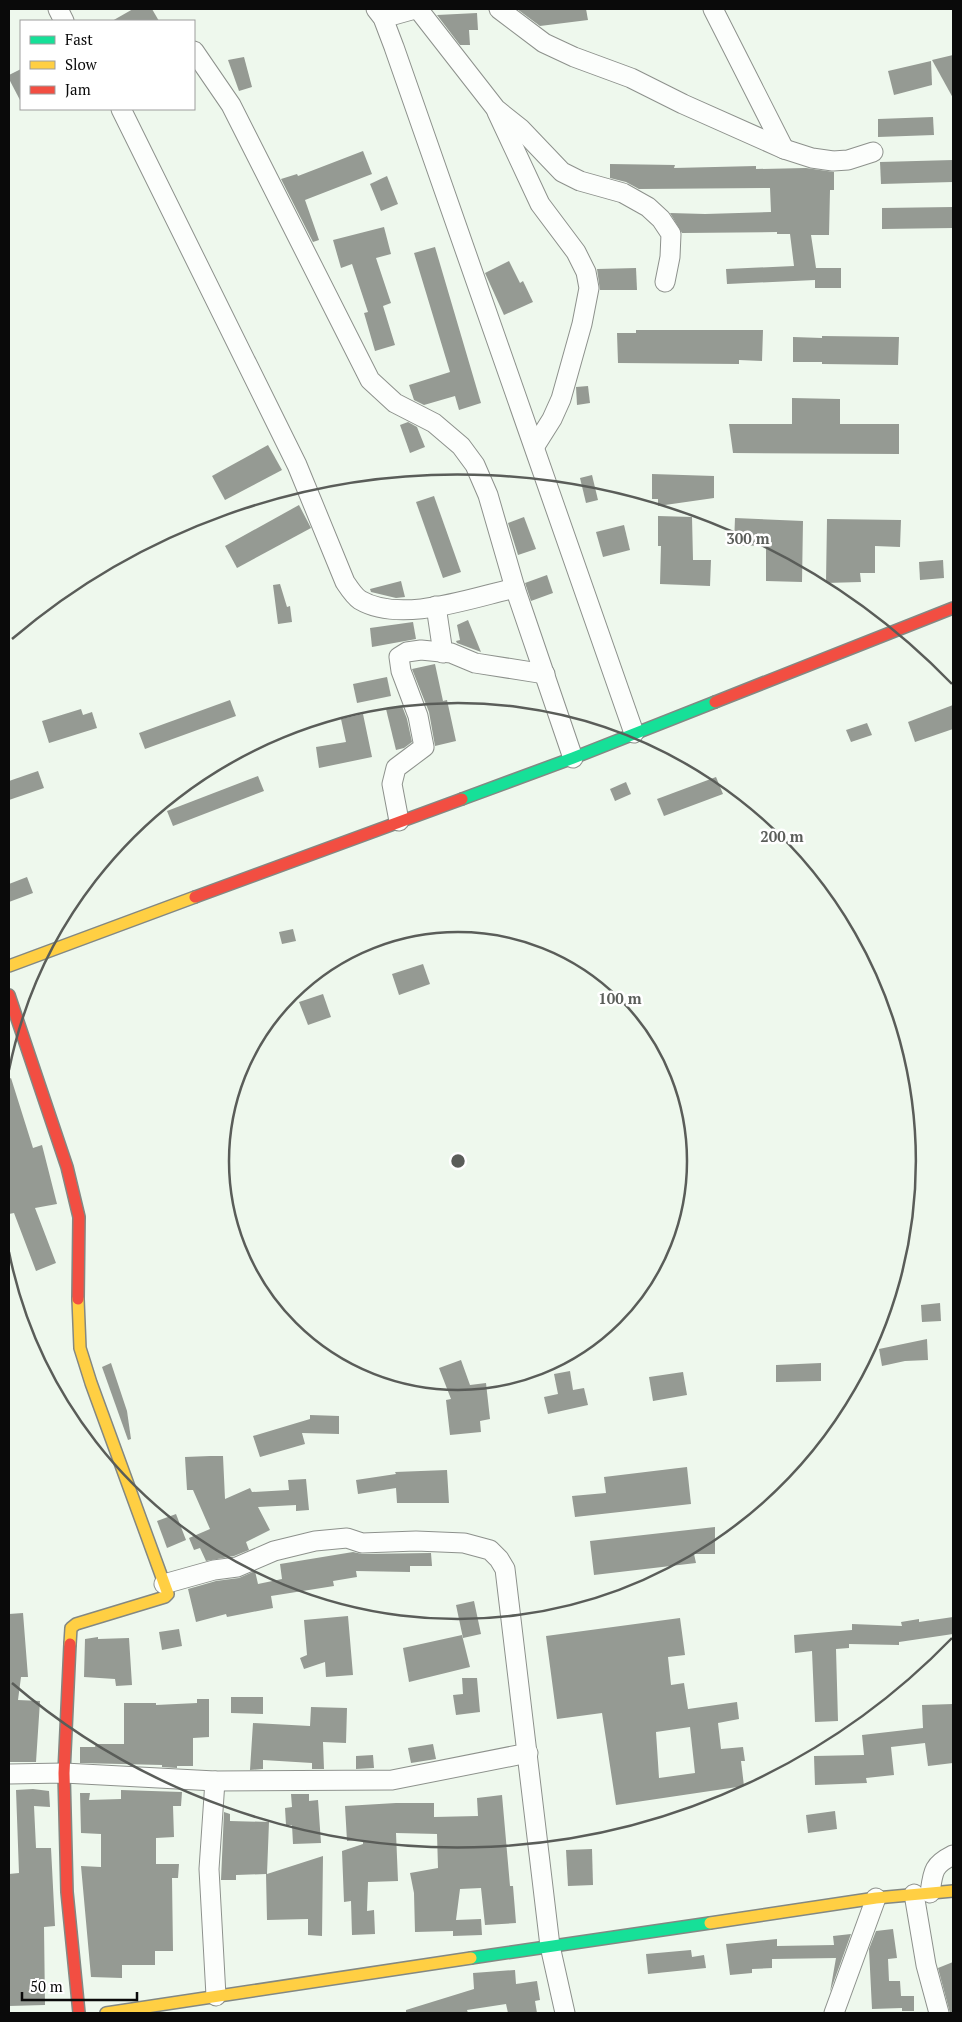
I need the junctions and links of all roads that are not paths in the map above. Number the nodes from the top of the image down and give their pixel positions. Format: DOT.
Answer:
graph roads {
  1 [pos="499,9"];
  2 [pos="713,9"];
  3 [pos="424,10"];
  4 [pos="380,14"];
  5 [pos="195,52"];
  6 [pos="496,109"];
  7 [pos="121,110"];
  8 [pos="784,150"];
  9 [pos="872,152"];
  10 [pos="665,282"];
  11 [pos="535,446"];
  12 [pos="515,588"];
  13 [pos="436,606"];
  14 [pos="953,608"];
  15 [pos="443,653"];
  16 [pos="544,674"];
  17 [pos="634,733"];
  18 [pos="573,758"];
  19 [pos="399,822"];
  20 [pos="9,966"];
  21 [pos="9,995"];
  22 [pos="164,1584"];
  23 [pos="528,1753"];
  24 [pos="64,1773"];
  25 [pos="9,1774"];
  26 [pos="215,1781"];
  27 [pos="953,1855"];
  28 [pos="953,1890"];
  29 [pos="922,1894"];
  30 [pos="876,1898"];
  31 [pos="550,1946"];
  32 [pos="216,1996"];
  33 [pos="79,2013"];
  34 [pos="106,2013"];
  35 [pos="565,2013"];
  36 [pos="834,2013"];
  37 [pos="939,2013"];
  1 -- 8 [label="street"];
  2 -- 8 [label="street"];
  3 -- 4 [label="street"];
  3 -- 6 [label="street"];
  4 -- 11 [label="street"];
  5 -- 12 [label="street"];
  6 -- 10 [label="street"];
  6 -- 11 [label="street"];
  7 -- 13 [label="street"];
  8 -- 9 [label="street"];
  11 -- 17 [label="street"];
  12 -- 13 [label="street"];
  12 -- 16 [label="street"];
  13 -- 15 [label="street"];
  14 -- 17 [label="street"];
  15 -- 16 [label="street"];
  15 -- 19 [label="street"];
  16 -- 18 [label="street"];
  17 -- 18 [label="street"];
  18 -- 19 [label="street"];
  19 -- 20 [label="street"];
  21 -- 22 [label="street"];
  22 -- 23 [label="street"];
  22 -- 24 [label="street"];
  23 -- 26 [label="street"];
  23 -- 31 [label="street"];
  24 -- 25 [label="street"];
  24 -- 26 [label="street"];
  24 -- 33 [label="street"];
  26 -- 32 [label="street"];
  27 -- 29 [label="street"];
  28 -- 29 [label="street"];
  29 -- 30 [label="street"];
  29 -- 37 [label="street"];
  30 -- 31 [label="street"];
  30 -- 36 [label="street"];
  31 -- 32 [label="street"];
  31 -- 35 [label="street"];
  32 -- 34 [label="street"];
}
